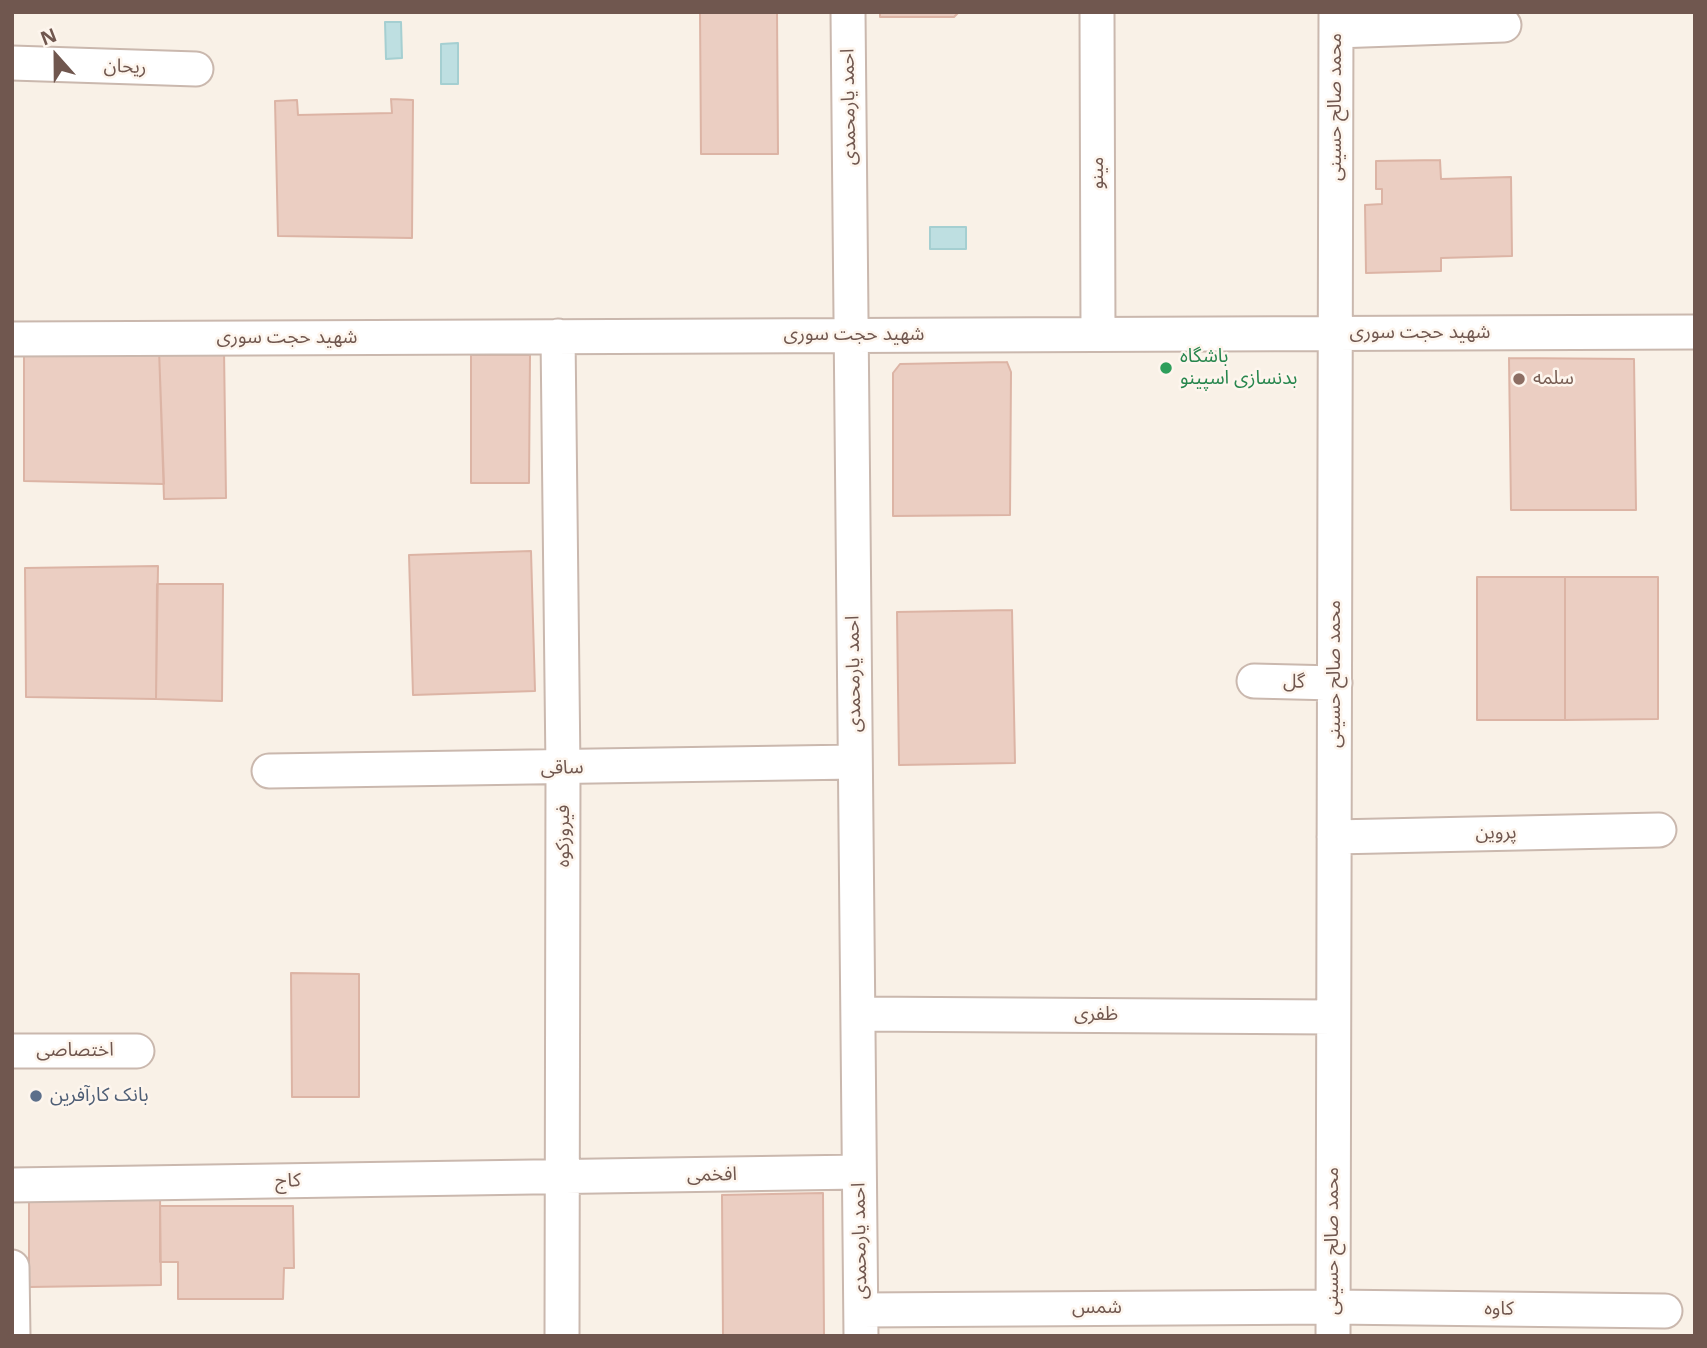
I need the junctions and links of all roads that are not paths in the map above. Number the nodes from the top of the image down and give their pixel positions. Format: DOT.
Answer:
graph roads {
  1 [pos="848,12"];
  2 [pos="1097,12"];
  3 [pos="1336,22"];
  4 [pos="1504,25"];
  5 [pos="12,63"];
  6 [pos="196,69"];
  7 [pos="1695,332"];
  8 [pos="1335,333"];
  9 [pos="1098,334"];
  10 [pos="851,335"];
  11 [pos="558,337"];
  12 [pos="12,339"];
  13 [pos="1254,681"];
  14 [pos="1335,683"];
  15 [pos="855,762"];
  16 [pos="564,769"];
  17 [pos="269,771"];
  18 [pos="1659,830"];
  19 [pos="1334,837"];
  20 [pos="858,1014"];
  21 [pos="1334,1017"];
  22 [pos="12,1051"];
  23 [pos="137,1051"];
  24 [pos="859,1172"];
  25 [pos="564,1178"];
  26 [pos="12,1185"];
  27 [pos="12,1267"];
  28 [pos="1665,1311"];
  29 [pos="1333,1321"];
  30 [pos="861,1323"];
  31 [pos="13,1336"];
  32 [pos="562,1336"];
  1 -- 10 [label="street, احمد یارمحمدی"];
  2 -- 9 [label="street, مینو"];
  3 -- 4 [label="street"];
  3 -- 8 [label="street, محمد صالح حسینی"];
  5 -- 6 [label="street, ریحان"];
  7 -- 8 [label="street, شهید حجت سوری"];
  8 -- 9 [label="street, شهید حجت سوری"];
  8 -- 14 [label="street, محمد صالح حسینی"];
  9 -- 10 [label="street, شهید حجت سوری"];
  10 -- 11 [label="street, شهید حجت سوری"];
  10 -- 15 [label="street, احمد یارمحمدی"];
  11 -- 12 [label="street, شهید حجت سوری"];
  11 -- 16 [label="street, فیروزکوه"];
  13 -- 14 [label="street, گل"];
  14 -- 19 [label="street, محمد صالح حسینی"];
  15 -- 16 [label="street, ساقی"];
  15 -- 20 [label="street, احمد یارمحمدی"];
  16 -- 17 [label="street, ساقی"];
  16 -- 25 [label="street, فیروزکوه"];
  18 -- 19 [label="street, پروین"];
  19 -- 21 [label="street, محمد صالح حسینی"];
  20 -- 21 [label="street, ظفری"];
  20 -- 24 [label="street, احمد یارمحمدی"];
  21 -- 29 [label="street, محمد صالح حسینی"];
  22 -- 23 [label="street, اختصاصی"];
  24 -- 25 [label="street, افخمی"];
  24 -- 30 [label="street, احمد یارمحمدی"];
  25 -- 26 [label="street, کاج"];
  25 -- 32 [label="street, فیروزکوه"];
  27 -- 31 [label="street"];
  28 -- 29 [label="street, کاوه"];
  29 -- 30 [label="street, شمس"];
}
